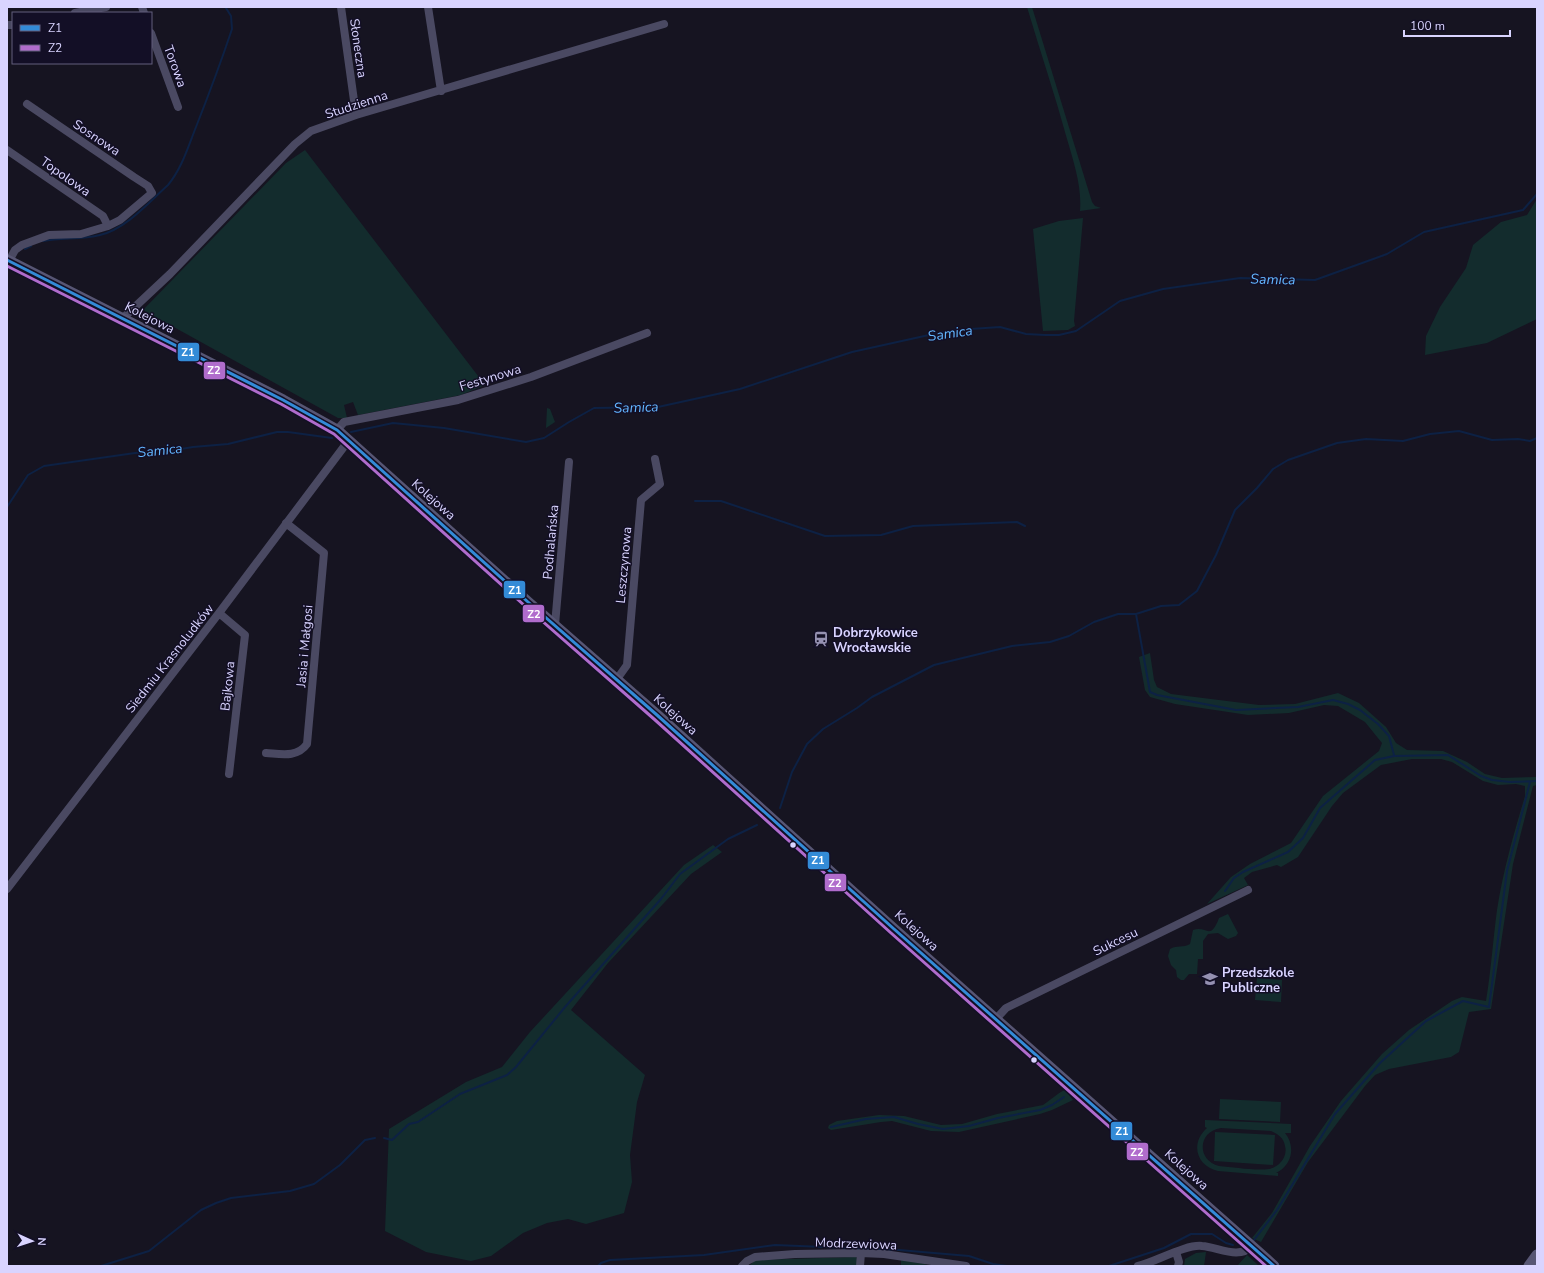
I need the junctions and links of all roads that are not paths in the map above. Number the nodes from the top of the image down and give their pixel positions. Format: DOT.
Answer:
graph roads {
  1 [pos="106,7"];
  2 [pos="341,7"];
  3 [pos="428,7"];
  4 [pos="80,12"];
  5 [pos="664,24"];
  6 [pos="152,36"];
  7 [pos="441,91"];
  8 [pos="27,104"];
  9 [pos="178,107"];
  10 [pos="356,116"];
  11 [pos="7,150"];
  12 [pos="108,226"];
  13 [pos="8,261"];
  14 [pos="122,319"];
  15 [pos="647,333"];
  16 [pos="337,430"];
  17 [pos="349,440"];
  18 [pos="655,459"];
  19 [pos="569,462"];
  20 [pos="286,523"];
  21 [pos="219,613"];
  22 [pos="555,625"];
  23 [pos="617,679"];
  24 [pos="266,753"];
  25 [pos="229,774"];
  26 [pos="7,889"];
  27 [pos="1248,890"];
  28 [pos="996,1019"];
  29 [pos="1252,1246"];
  30 [pos="1176,1252"];
  31 [pos="861,1253"];
  32 [pos="1537,1255"];
  33 [pos="744,1263"];
  34 [pos="934,1263"];
  35 [pos="860,1266"];
  36 [pos="966,1266"];
  37 [pos="1138,1266"];
  38 [pos="1178,1266"];
  39 [pos="1274,1266"];
  40 [pos="1530,1266"];
  1 -- 4 [label="street"];
  2 -- 10 [label="street, Słoneczna"];
  3 -- 7 [label="street"];
  5 -- 7 [label="street, Studzienna"];
  6 -- 9 [label="street, Torowa"];
  7 -- 10 [label="street, Studzienna"];
  8 -- 12 [label="street, Sosnowa"];
  10 -- 14 [label="street, Studzienna"];
  11 -- 12 [label="street, Topolowa"];
  12 -- 13 [label="street"];
  13 -- 14 [label="street, Kolejowa"];
  14 -- 16 [label="street, Kolejowa"];
  15 -- 16 [label="street, Festynowa"];
  16 -- 17 [label="street, Kolejowa"];
  17 -- 20 [label="street, Siedmiu Krasnoludków"];
  17 -- 22 [label="street, Kolejowa"];
  18 -- 23 [label="street, Leszczynowa"];
  19 -- 22 [label="street, Podhalańska"];
  20 -- 21 [label="street, Siedmiu Krasnoludków"];
  20 -- 24 [label="street, Jasia i Małgosi"];
  21 -- 25 [label="street, Bajkowa"];
  21 -- 26 [label="street, Siedmiu Krasnoludków"];
  22 -- 23 [label="street, Kolejowa"];
  23 -- 28 [label="street, Kolejowa"];
  27 -- 28 [label="street, Sukcesu"];
  28 -- 29 [label="street, Kolejowa"];
  29 -- 30 [label="street"];
  29 -- 39 [label="street, Kolejowa"];
  30 -- 37 [label="street"];
  30 -- 38 [label="street"];
  31 -- 33 [label="street, Modrzewiowa"];
  31 -- 34 [label="street, Modrzewiowa"];
  31 -- 35 [label="street"];
  32 -- 40 [label="street"];
  34 -- 36 [label="street, Modrzewiowa"];
}
